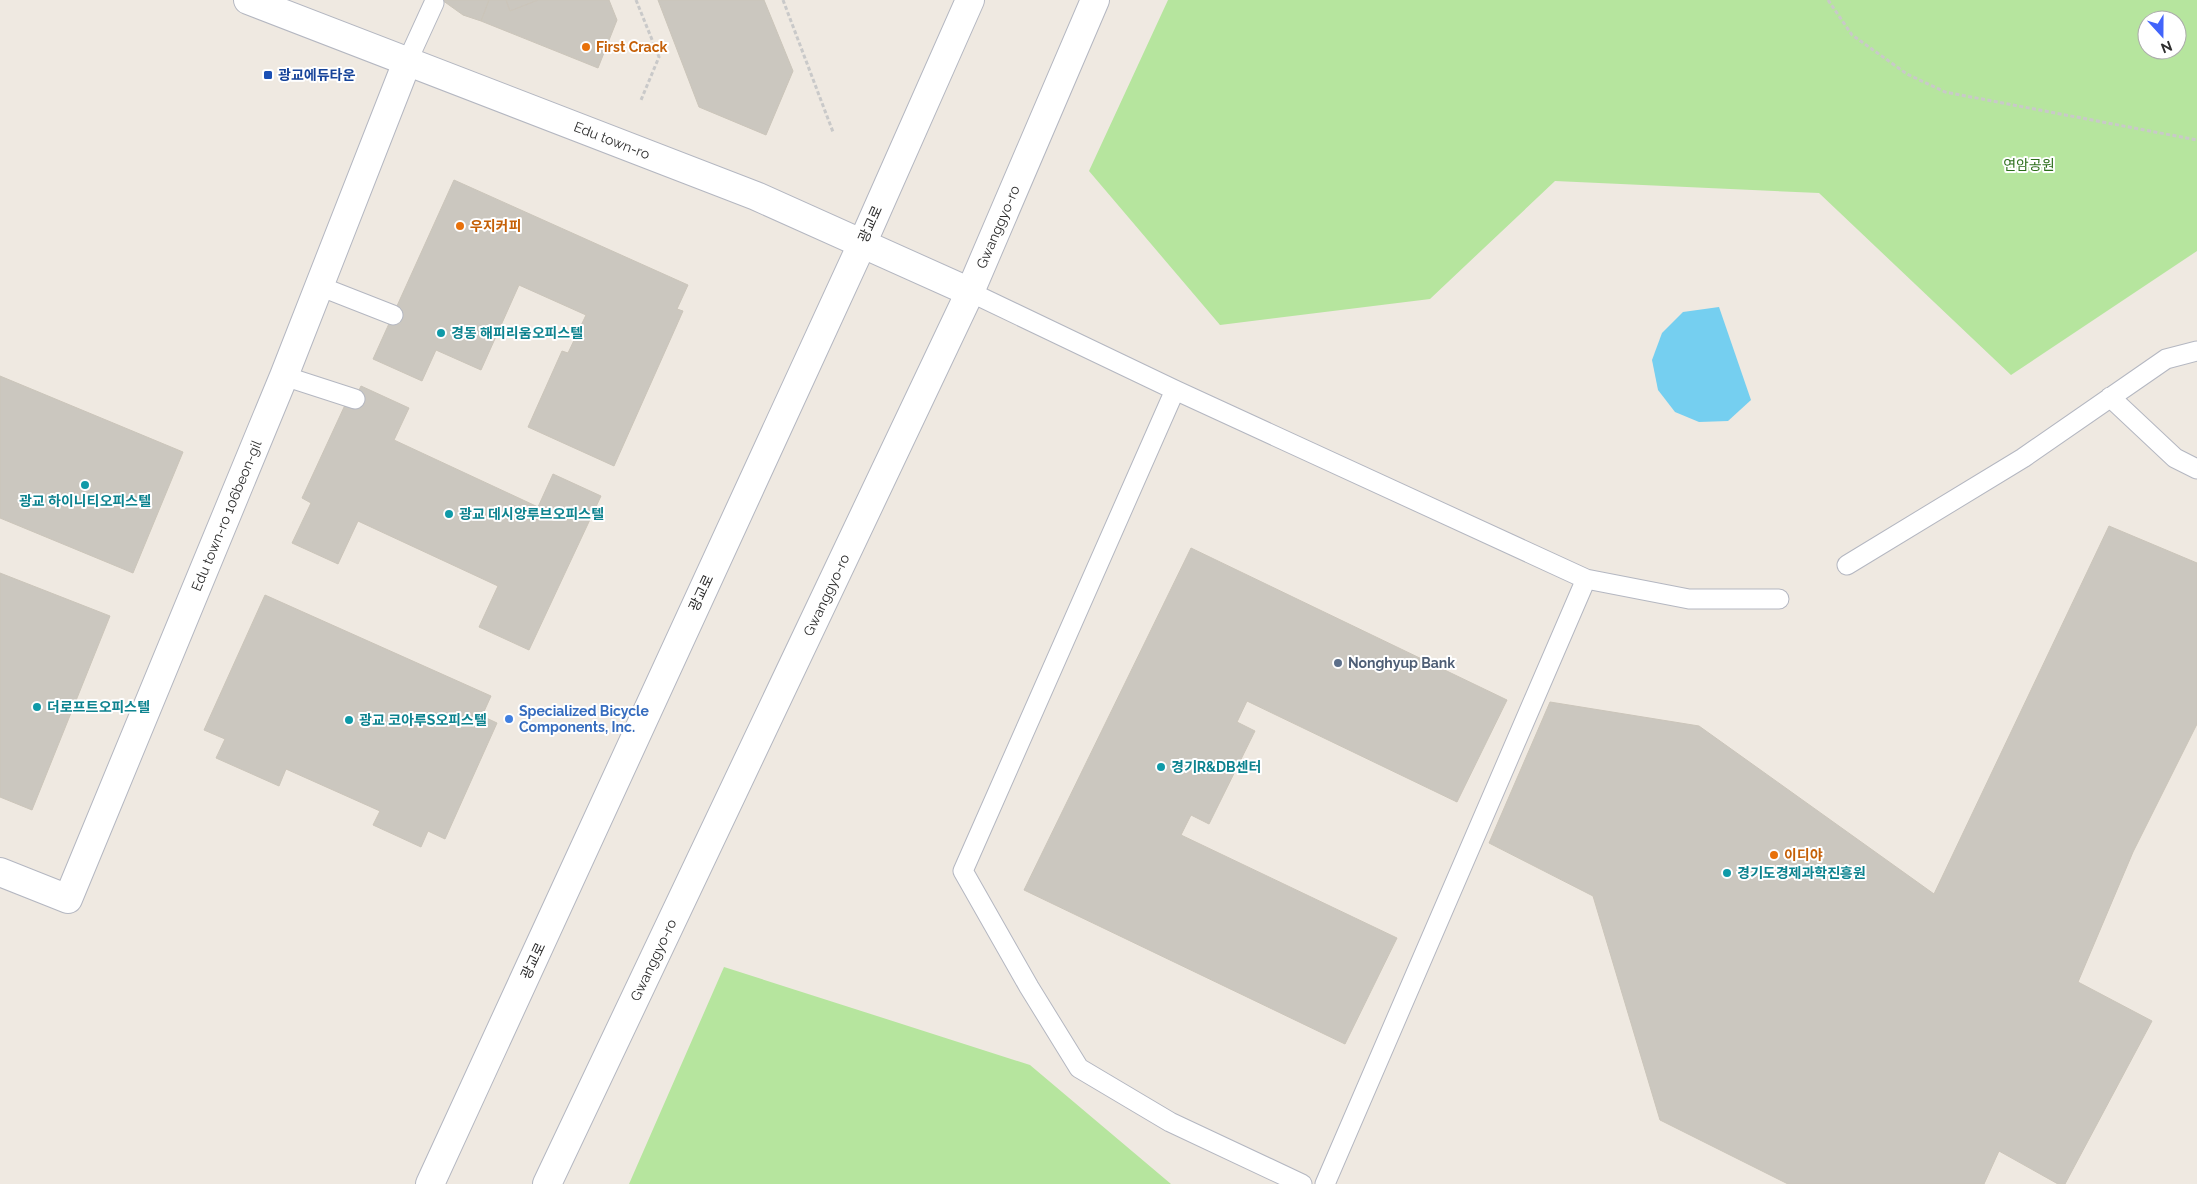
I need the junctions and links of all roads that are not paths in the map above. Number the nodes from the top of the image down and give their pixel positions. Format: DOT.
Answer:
graph roads {
  1 [pos="248,0"];
  2 [pos="970,0"];
  3 [pos="1095,0"];
  4 [pos="434,3"];
  5 [pos="407,62"];
  6 [pos="862,244"];
  7 [pos="319,286"];
  8 [pos="970,292"];
  9 [pos="393,315"];
  10 [pos="2197,351"];
  11 [pos="284,376"];
  12 [pos="1175,390"];
  13 [pos="2110,397"];
  14 [pos="355,399"];
  15 [pos="2196,464"];
  16 [pos="1847,565"];
  17 [pos="1586,579"];
  18 [pos="1779,599"];
  19 [pos="0,872"];
  20 [pos="430,1184"];
  21 [pos="548,1184"];
  22 [pos="1302,1184"];
  23 [pos="1325,1184"];
  1 -- 5 [label="main road, Edu town-ro"];
  2 -- 6 [label="main road, 광교로"];
  3 -- 8 [label="main road, Gwanggyo-ro"];
  4 -- 5 [label="lane"];
  5 -- 6 [label="main road, Edu town-ro"];
  5 -- 7 [label="main road, Edu town-ro 106beon-gil"];
  6 -- 8 [label="main road, Edu town-ro"];
  6 -- 20 [label="main road, 광교로"];
  7 -- 9 [label="lane"];
  7 -- 11 [label="main road, Edu town-ro 106beon-gil"];
  8 -- 12 [label="lane"];
  8 -- 21 [label="main road, Gwanggyo-ro"];
  10 -- 13 [label="lane"];
  11 -- 14 [label="lane"];
  11 -- 19 [label="main road, Edu town-ro 106beon-gil"];
  12 -- 17 [label="lane"];
  12 -- 22 [label="lane"];
  13 -- 15 [label="lane"];
  13 -- 16 [label="lane"];
  17 -- 18 [label="lane"];
  17 -- 23 [label="lane"];
}
